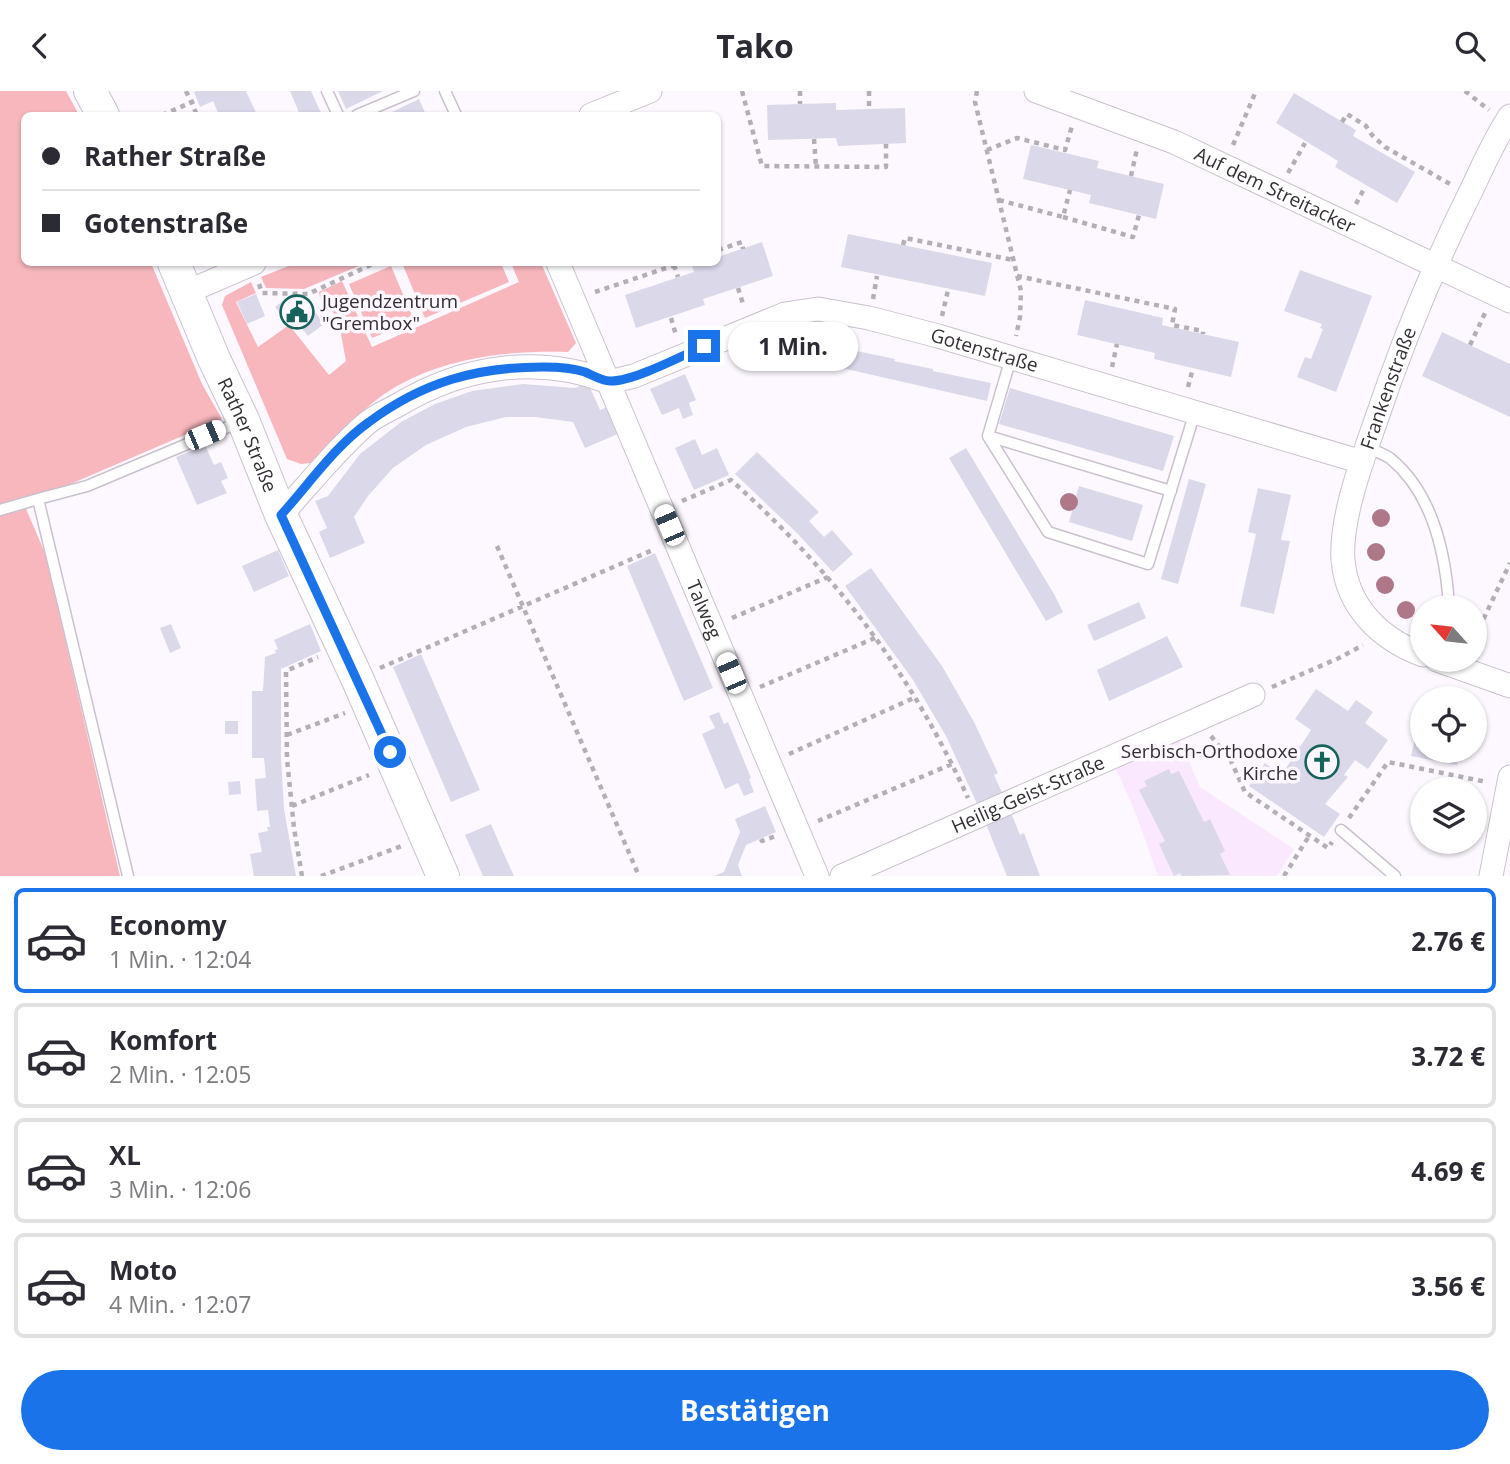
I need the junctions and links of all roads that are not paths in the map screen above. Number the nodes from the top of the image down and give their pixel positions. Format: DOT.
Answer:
graph roads {
  1 [pos="90,91"];
  2 [pos="327,91"];
  3 [pos="414,91"];
  4 [pos="445,91"];
  5 [pos="650,91"];
  6 [pos="1036,91"];
  7 [pos="101,112"];
  8 [pos="337,112"];
  9 [pos="364,112"];
  10 [pos="455,112"];
  11 [pos="598,112"];
  12 [pos="1508,120"];
  13 [pos="1434,265"];
  14 [pos="175,266"];
  15 [pos="245,266"];
  16 [pos="559,266"];
  17 [pos="187,292"];
  18 [pos="1502,297"];
  19 [pos="1011,358"];
  20 [pos="609,381"];
  21 [pos="1195,412"];
  22 [pos="243,420"];
  23 [pos="988,436"];
  24 [pos="1365,455"];
  25 [pos="1171,491"];
  26 [pos="38,499"];
  27 [pos="0,510"];
  28 [pos="281,515"];
  29 [pos="1448,595"];
  30 [pos="1410,649"];
  31 [pos="1475,672"];
  32 [pos="1510,685"];
  33 [pos="1253,695"];
  34 [pos="1509,782"];
  35 [pos="1506,815"];
  36 [pos="1340,830"];
  37 [pos="128,876"];
  38 [pos="443,876"];
  39 [pos="817,876"];
  40 [pos="842,876"];
  41 [pos="1395,876"];
  42 [pos="1491,876"];
  1 -- 7 [label="street"];
  2 -- 8 [label="lane"];
  3 -- 9 [label="lane"];
  4 -- 10 [label="lane"];
  5 -- 11 [label="street"];
  6 -- 13 [label="street, Auf dem Streitacker"];
  12 -- 13 [label="street, Frankenstraße"];
  13 -- 18 [label="street, Auf dem Streitacker"];
  13 -- 24 [label="street, Frankenstraße"];
  14 -- 17 [label="street, Rather Straße"];
  15 -- 17 [label="street"];
  16 -- 20 [label="street, Talweg"];
  17 -- 22 [label="street, Rather Straße"];
  19 -- 20 [label="street, Gotenstraße"];
  19 -- 21 [label="street, Gotenstraße"];
  19 -- 23 [label="lane"];
  20 -- 28 [label="street"];
  20 -- 39 [label="street, Talweg"];
  21 -- 24 [label="street, Gotenstraße"];
  21 -- 25 [label="lane"];
  22 -- 26 [label="lane"];
  22 -- 28 [label="street, Rather Straße"];
  23 -- 25 [label="lane"];
  23 -- 25 [label="lane"];
  24 -- 29 [label="lane"];
  24 -- 30 [label="street, Frankenstraße"];
  26 -- 27 [label="lane"];
  26 -- 37 [label="lane"];
  28 -- 38 [label="street, Rather Straße"];
  31 -- 32 [label="street"];
  33 -- 40 [label="street, Heilig-Geist-Straße"];
  34 -- 35 [label="street"];
  35 -- 42 [label="street"];
  36 -- 41 [label="lane"];
}
